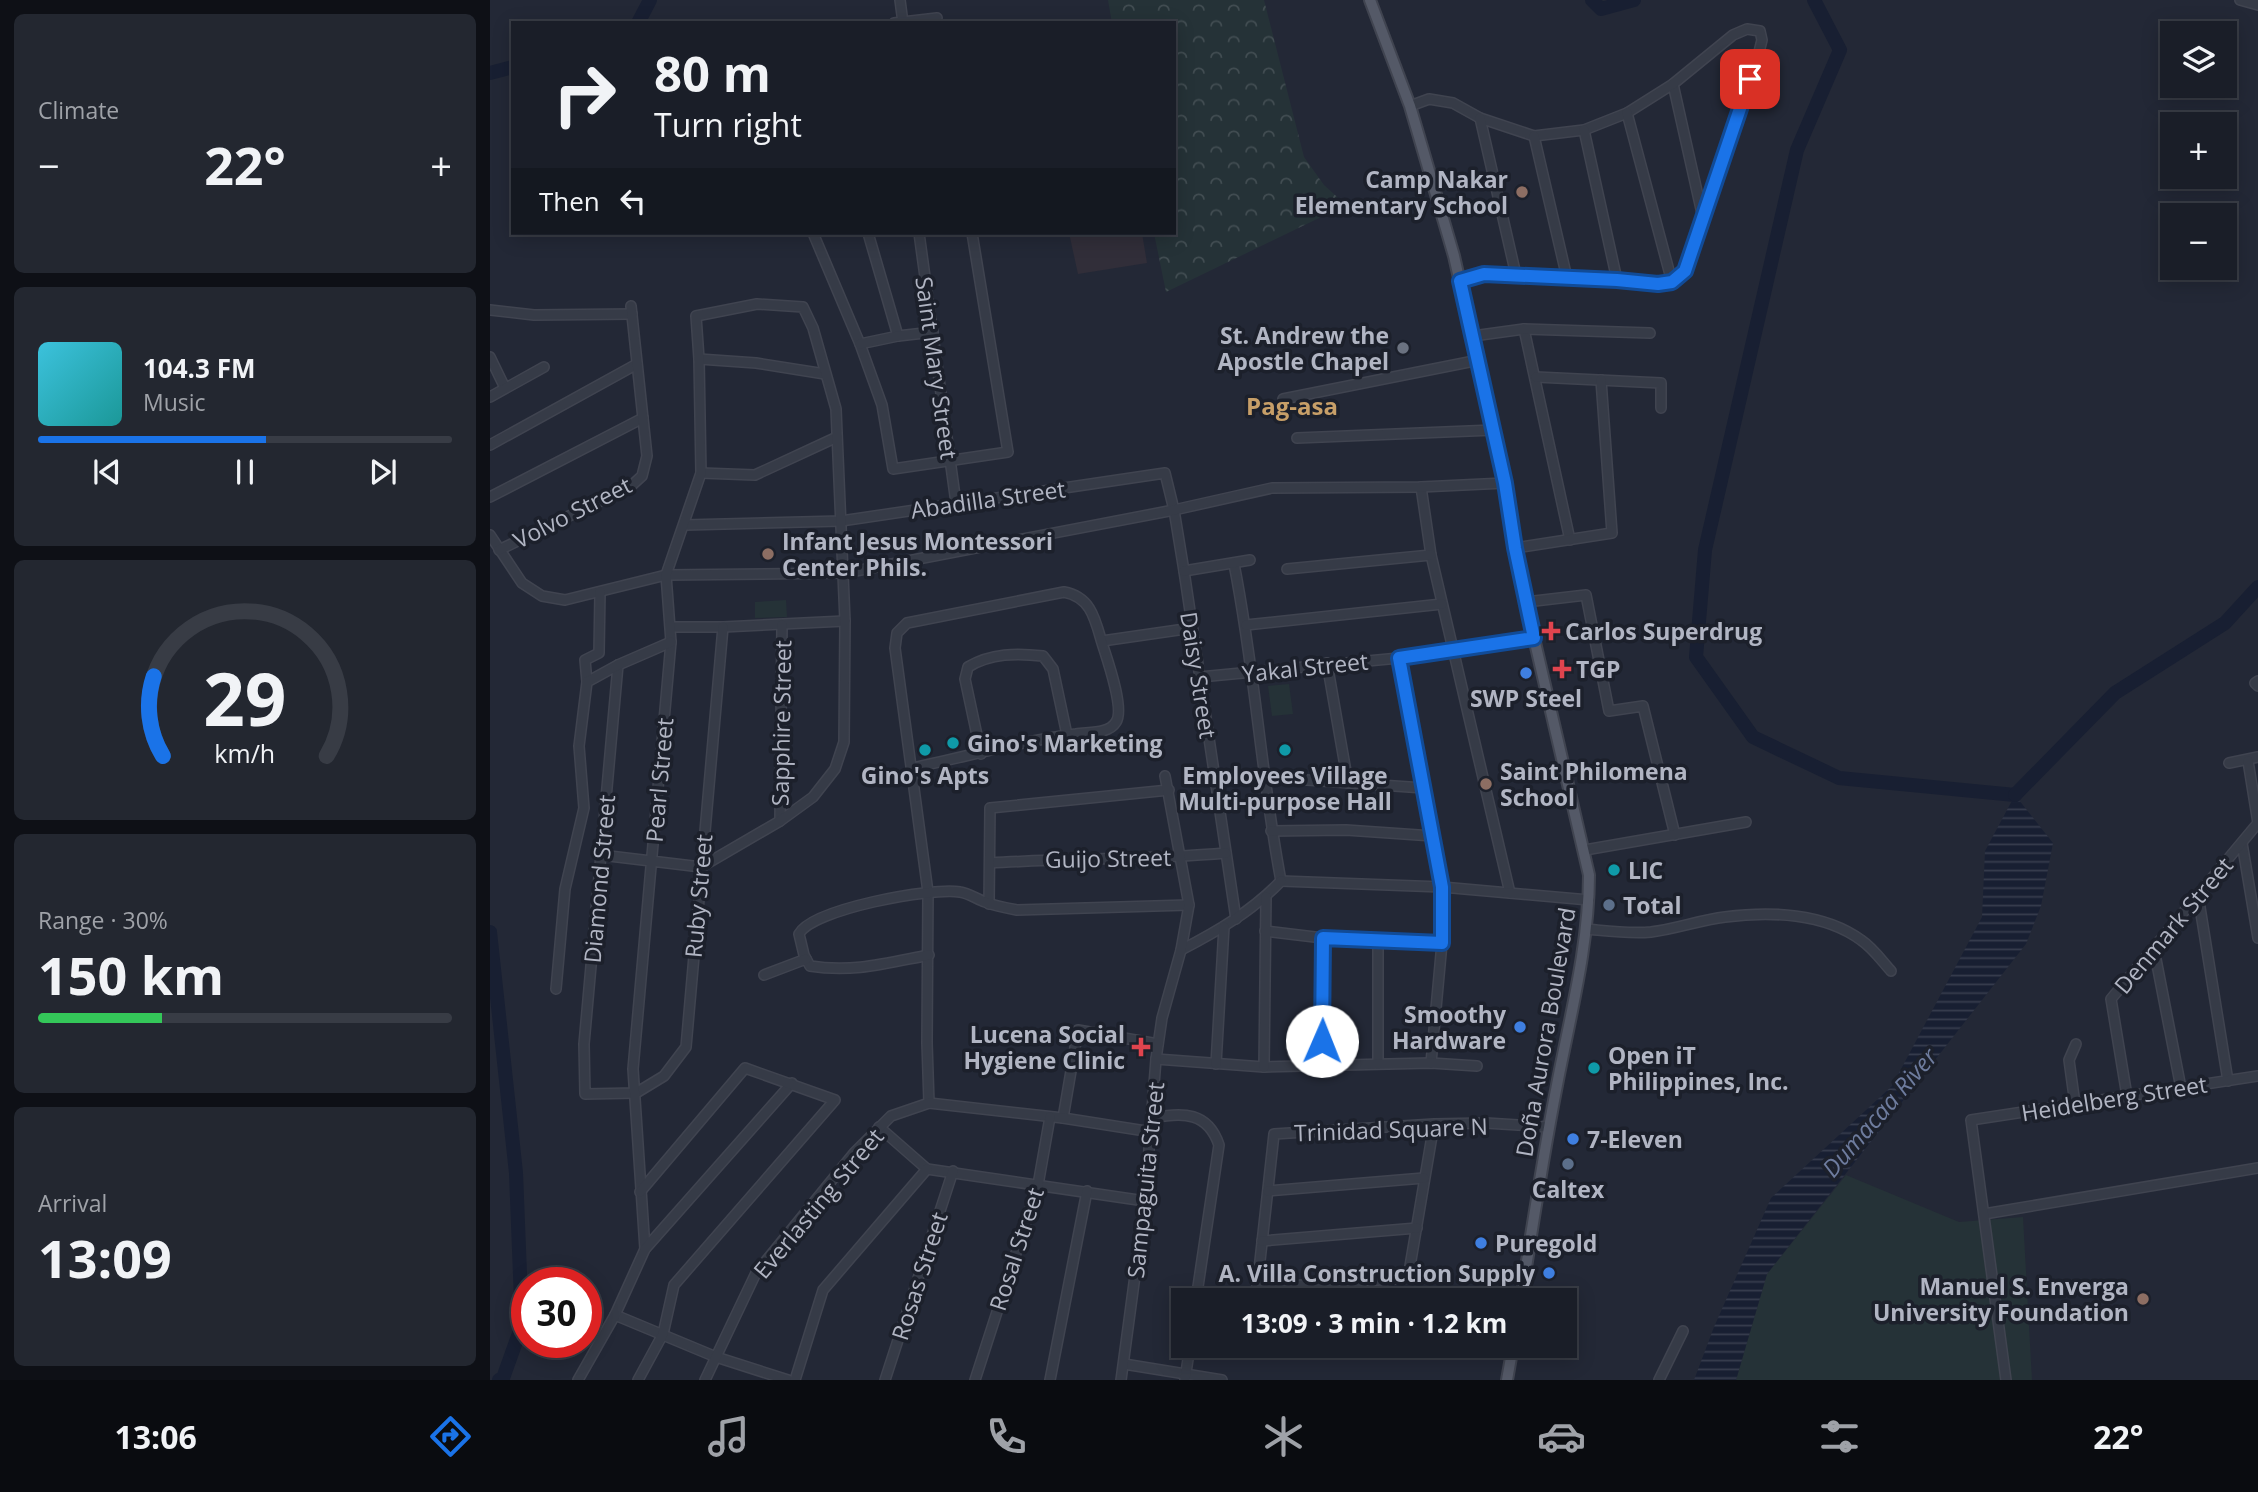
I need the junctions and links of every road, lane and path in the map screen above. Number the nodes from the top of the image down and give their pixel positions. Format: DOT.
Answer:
graph roads {
  1 [pos="900,0"];
  2 [pos="1370,0"];
  3 [pos="2240,0"];
  4 [pos="2258,5"];
  5 [pos="937,18"];
  6 [pos="900,21"];
  7 [pos="909,21"];
  8 [pos="1673,84"];
  9 [pos="1410,106"];
  10 [pos="1627,113"];
  11 [pos="1480,118"];
  12 [pos="1584,130"];
  13 [pos="1534,136"];
  14 [pos="1704,220"];
  15 [pos="814,235"];
  16 [pos="869,235"];
  17 [pos="919,235"];
  18 [pos="972,235"];
  19 [pos="1516,275"];
  20 [pos="1567,278"];
  21 [pos="1617,280"];
  22 [pos="1460,281"];
  23 [pos="1672,282"];
  24 [pos="490,310"];
  25 [pos="1524,329"];
  26 [pos="933,332"];
  27 [pos="1650,334"];
  28 [pos="898,336"];
  29 [pos="1473,336"];
  30 [pos="860,344"];
  31 [pos="490,357"];
  32 [pos="699,359"];
  33 [pos="1479,360"];
  34 [pos="637,365"];
  35 [pos="544,367"];
  36 [pos="825,373"];
  37 [pos="1536,377"];
  38 [pos="1601,380"];
  39 [pos="505,388"];
  40 [pos="490,397"];
  41 [pos="1283,400"];
  42 [pos="1661,408"];
  43 [pos="643,418"];
  44 [pos="1494,430"];
  45 [pos="837,437"];
  46 [pos="1297,439"];
  47 [pos="490,445"];
  48 [pos="950,460"];
  49 [pos="701,473"];
  50 [pos="1165,473"];
  51 [pos="1505,483"];
  52 [pos="1421,487"];
  53 [pos="490,497"];
  54 [pos="956,503"];
  55 [pos="1174,510"];
  56 [pos="841,521"];
  57 [pos="685,525"];
  58 [pos="490,535"];
  59 [pos="1570,540"];
  60 [pos="1515,548"];
  61 [pos="499,550"];
  62 [pos="1431,555"];
  63 [pos="1250,560"];
  64 [pos="1234,564"];
  65 [pos="1287,569"];
  66 [pos="1184,570"];
  67 [pos="845,573"];
  68 [pos="666,575"];
  69 [pos="600,592"];
  70 [pos="1526,602"];
  71 [pos="1442,604"];
  72 [pos="845,621"];
  73 [pos="782,625"];
  74 [pos="1246,625"];
  75 [pos="671,626"];
  76 [pos="723,627"];
  77 [pos="1192,628"];
  78 [pos="1534,638"];
  79 [pos="1102,641"];
  80 [pos="671,642"];
  81 [pos="1454,650"];
  82 [pos="1399,658"];
  83 [pos="1327,663"];
  84 [pos="618,665"];
  85 [pos="1250,674"];
  86 [pos="1200,677"];
  87 [pos="2258,681"];
  88 [pos="587,682"];
  89 [pos="2258,686"];
  90 [pos="1067,735"];
  91 [pos="981,754"];
  92 [pos="2258,757"];
  93 [pos="2248,761"];
  94 [pos="2230,763"];
  95 [pos="912,768"];
  96 [pos="1165,776"];
  97 [pos="1264,777"];
  98 [pos="1349,783"];
  99 [pos="1424,788"];
  100 [pos="1169,790"];
  101 [pos="780,821"];
  102 [pos="1746,822"];
  103 [pos="1271,831"];
  104 [pos="1433,835"];
  105 [pos="1675,835"];
  106 [pos="2242,843"];
  107 [pos="1585,850"];
  108 [pos="1226,853"];
  109 [pos="601,855"];
  110 [pos="1181,857"];
  111 [pos="651,862"];
  112 [pos="990,863"];
  113 [pos="701,867"];
  114 [pos="1281,881"];
  115 [pos="1442,887"];
  116 [pos="928,892"];
  117 [pos="1510,893"];
  118 [pos="2198,895"];
  119 [pos="1266,897"];
  120 [pos="1589,900"];
  121 [pos="989,904"];
  122 [pos="1189,905"];
  123 [pos="1236,919"];
  124 [pos="1224,927"];
  125 [pos="1586,929"];
  126 [pos="1265,931"];
  127 [pos="1323,938"];
  128 [pos="2258,938"];
  129 [pos="1378,940"];
  130 [pos="1442,943"];
  131 [pos="2154,949"];
  132 [pos="1181,950"];
  133 [pos="929,955"];
  134 [pos="806,959"];
  135 [pos="1891,971"];
  136 [pos="764,975"];
  137 [pos="556,989"];
  138 [pos="1158,1044"];
  139 [pos="2077,1044"];
  140 [pos="1156,1059"];
  141 [pos="1431,1063"];
  142 [pos="1216,1064"];
  143 [pos="1378,1064"];
  144 [pos="1477,1066"];
  145 [pos="1264,1067"];
  146 [pos="1322,1067"];
  147 [pos="2258,1076"];
  148 [pos="2228,1081"];
  149 [pos="792,1083"];
  150 [pos="2181,1088"];
  151 [pos="636,1093"];
  152 [pos="2127,1096"];
  153 [pos="929,1103"];
  154 [pos="2075,1104"];
  155 [pos="1050,1117"];
  156 [pos="1063,1118"];
  157 [pos="1153,1118"];
  158 [pos="1434,1124"];
  159 [pos="879,1127"];
  160 [pos="1549,1127"];
  161 [pos="1152,1132"];
  162 [pos="2258,1168"];
  163 [pos="927,1169"];
  164 [pos="953,1171"];
  165 [pos="1424,1178"];
  166 [pos="1038,1185"];
  167 [pos="1087,1191"];
  168 [pos="1268,1191"];
  169 [pos="640,1192"];
  170 [pos="1145,1201"];
  171 [pos="1984,1214"];
  172 [pos="1417,1228"];
  173 [pos="1262,1241"];
  174 [pos="645,1249"];
  175 [pos="1198,1288"];
  176 [pos="1523,1288"];
  177 [pos="615,1315"];
  178 [pos="1683,1331"];
  179 [pos="663,1334"];
  180 [pos="716,1357"];
  181 [pos="1188,1358"];
  182 [pos="1511,1358"];
  183 [pos="1124,1364"];
  184 [pos="1185,1377"];
  185 [pos="578,1380"];
  186 [pos="638,1380"];
  187 [pos="705,1380"];
  188 [pos="788,1380"];
  189 [pos="795,1380"];
  190 [pos="885,1380"];
  191 [pos="975,1380"];
  192 [pos="1049,1380"];
  193 [pos="1121,1380"];
  194 [pos="1222,1380"];
  195 [pos="1507,1380"];
  196 [pos="1659,1380"];
  197 [pos="2006,1380"];
  1 -- 6 [label="street"];
  2 -- 9 [label="main road, Doña Aurora Boulevard"];
  3 -- 4 [label="street"];
  5 -- 7 [label="street"];
  8 -- 10 [label="street"];
  8 -- 14 [label="street"];
  8 -- 14 [label="street"];
  9 -- 11 [label="street"];
  9 -- 22 [label="main road, Doña Aurora Boulevard"];
  10 -- 12 [label="street"];
  10 -- 23 [label="street"];
  11 -- 13 [label="street"];
  11 -- 19 [label="street"];
  12 -- 13 [label="street"];
  12 -- 21 [label="street"];
  13 -- 20 [label="street"];
  14 -- 23 [label="street"];
  15 -- 30 [label="street"];
  16 -- 28 [label="street"];
  17 -- 26 [label="street, Saint Mary Street"];
  18 -- 48 [label="street"];
  19 -- 20 [label="street"];
  19 -- 22 [label="street"];
  20 -- 21 [label="street"];
  21 -- 23 [label="street"];
  22 -- 29 [label="main road, Doña Aurora Boulevard"];
  24 -- 34 [label="street, Volvo Street"];
  25 -- 27 [label="street"];
  25 -- 29 [label="street"];
  25 -- 37 [label="street"];
  26 -- 28 [label="street"];
  26 -- 48 [label="street, Saint Mary Street"];
  28 -- 30 [label="street"];
  29 -- 33 [label="main road, Doña Aurora Boulevard"];
  30 -- 48 [label="street"];
  31 -- 39 [label="street"];
  32 -- 36 [label="street"];
  32 -- 36 [label="street, Pearl Street"];
  32 -- 49 [label="street, Pearl Street"];
  33 -- 41 [label="street"];
  33 -- 44 [label="main road, Doña Aurora Boulevard"];
  34 -- 43 [label="street, Volvo Street"];
  34 -- 47 [label="street"];
  35 -- 39 [label="street"];
  36 -- 45 [label="street"];
  37 -- 38 [label="street"];
  37 -- 59 [label="street"];
  38 -- 42 [label="street"];
  38 -- 59 [label="street"];
  39 -- 40 [label="street"];
  43 -- 53 [label="street"];
  43 -- 61 [label="street, Volvo Street"];
  44 -- 46 [label="street"];
  44 -- 51 [label="main road, Doña Aurora Boulevard"];
  45 -- 49 [label="street"];
  45 -- 56 [label="street"];
  48 -- 54 [label="street, Saint Mary Street"];
  49 -- 57 [label="street, Pearl Street"];
  50 -- 54 [label="street, Abadilla Street"];
  50 -- 55 [label="street, Daisy Street"];
  51 -- 52 [label="street"];
  51 -- 60 [label="main road, Doña Aurora Boulevard"];
  52 -- 55 [label="street"];
  52 -- 62 [label="street"];
  54 -- 56 [label="street, Abadilla Street"];
  55 -- 66 [label="street, Daisy Street"];
  55 -- 67 [label="street"];
  56 -- 57 [label="street, Abadilla Street"];
  56 -- 67 [label="street"];
  57 -- 68 [label="street, Pearl Street"];
  58 -- 61 [label="street"];
  59 -- 60 [label="street"];
  60 -- 70 [label="main road, Doña Aurora Boulevard"];
  61 -- 69 [label="street"];
  62 -- 65 [label="street"];
  62 -- 71 [label="street"];
  63 -- 64 [label="street"];
  64 -- 66 [label="street"];
  64 -- 74 [label="street"];
  66 -- 77 [label="street, Daisy Street"];
  67 -- 68 [label="street"];
  67 -- 72 [label="street"];
  68 -- 69 [label="street"];
  68 -- 75 [label="street, Pearl Street"];
  69 -- 88 [label="street"];
  70 -- 78 [label="main road, Doña Aurora Boulevard"];
  70 -- 105 [label="street"];
  71 -- 74 [label="street"];
  71 -- 81 [label="street"];
  72 -- 73 [label="street"];
  72 -- 101 [label="street"];
  73 -- 76 [label="street"];
  73 -- 101 [label="street, Sapphire Street"];
  74 -- 85 [label="street"];
  75 -- 76 [label="street"];
  75 -- 80 [label="street, Pearl Street"];
  76 -- 113 [label="street, Ruby Street"];
  77 -- 79 [label="street"];
  77 -- 86 [label="street, Daisy Street"];
  78 -- 81 [label="street, Yakal Street"];
  78 -- 107 [label="main road, Doña Aurora Boulevard"];
  79 -- 90 [label="street"];
  79 -- 95 [label="street"];
  80 -- 84 [label="street"];
  80 -- 111 [label="street, Pearl Street"];
  81 -- 82 [label="street, Yakal Street"];
  81 -- 117 [label="street"];
  82 -- 83 [label="street, Yakal Street"];
  82 -- 99 [label="street"];
  83 -- 85 [label="street, Yakal Street"];
  83 -- 98 [label="street"];
  84 -- 88 [label="street"];
  84 -- 109 [label="street, Diamond Street"];
  85 -- 86 [label="street, Yakal Street"];
  85 -- 97 [label="street"];
  86 -- 108 [label="street, Daisy Street"];
  87 -- 89 [label="street"];
  88 -- 137 [label="street"];
  90 -- 91 [label="street"];
  90 -- 91 [label="street"];
  91 -- 95 [label="street"];
  92 -- 93 [label="street"];
  93 -- 94 [label="street"];
  93 -- 106 [label="street, Denmark Street"];
  95 -- 116 [label="street"];
  96 -- 100 [label="street, Sampaguita Street"];
  97 -- 98 [label="street"];
  97 -- 103 [label="street"];
  98 -- 99 [label="street"];
  99 -- 104 [label="street"];
  100 -- 110 [label="street, Sampaguita Street"];
  100 -- 112 [label="street"];
  101 -- 113 [label="street"];
  102 -- 105 [label="street"];
  103 -- 104 [label="street"];
  103 -- 114 [label="street"];
  104 -- 115 [label="street"];
  105 -- 107 [label="street"];
  106 -- 118 [label="street, Denmark Street"];
  106 -- 128 [label="street"];
  107 -- 120 [label="main road, Doña Aurora Boulevard"];
  108 -- 110 [label="street, Guijo Street"];
  108 -- 123 [label="street, Daisy Street"];
  109 -- 111 [label="street"];
  109 -- 151 [label="street, Diamond Street"];
  110 -- 112 [label="street, Guijo Street"];
  110 -- 122 [label="street, Sampaguita Street"];
  111 -- 113 [label="street"];
  111 -- 151 [label="street, Pearl Street"];
  112 -- 121 [label="street"];
  113 -- 151 [label="street, Ruby Street"];
  114 -- 115 [label="street"];
  114 -- 119 [label="street"];
  115 -- 117 [label="street"];
  115 -- 130 [label="street"];
  116 -- 121 [label="street"];
  116 -- 133 [label="street"];
  116 -- 134 [label="street"];
  117 -- 120 [label="street"];
  118 -- 131 [label="street, Denmark Street"];
  118 -- 148 [label="street"];
  119 -- 123 [label="street"];
  119 -- 126 [label="street"];
  120 -- 125 [label="main road, Doña Aurora Boulevard"];
  121 -- 122 [label="street"];
  122 -- 132 [label="street, Sampaguita Street"];
  123 -- 124 [label="street"];
  124 -- 132 [label="street"];
  124 -- 142 [label="street"];
  125 -- 135 [label="street"];
  125 -- 160 [label="main road, Doña Aurora Boulevard"];
  126 -- 127 [label="street"];
  126 -- 145 [label="street"];
  127 -- 129 [label="street"];
  127 -- 146 [label="street"];
  129 -- 130 [label="street"];
  129 -- 143 [label="street"];
  130 -- 141 [label="street"];
  131 -- 150 [label="street"];
  131 -- 152 [label="street, Denmark Street"];
  132 -- 138 [label="street, Sampaguita Street"];
  133 -- 134 [label="street"];
  133 -- 153 [label="street"];
  134 -- 136 [label="street"];
  138 -- 140 [label="street, Sampaguita Street"];
  138 -- 156 [label="street"];
  139 -- 154 [label="street"];
  140 -- 142 [label="street"];
  140 -- 157 [label="street, Sampaguita Street"];
  141 -- 143 [label="street"];
  141 -- 144 [label="street"];
  142 -- 145 [label="street"];
  143 -- 146 [label="street"];
  145 -- 146 [label="street"];
  147 -- 148 [label="street, Heidelberg Street"];
  148 -- 150 [label="street, Heidelberg Street"];
  149 -- 169 [label="street"];
  149 -- 174 [label="street"];
  149 -- 179 [label="street"];
  150 -- 152 [label="street, Heidelberg Street"];
  151 -- 169 [label="street, Pearl Street"];
  152 -- 154 [label="street, Heidelberg Street"];
  153 -- 155 [label="street, Everlasting Street"];
  153 -- 159 [label="street, Everlasting Street"];
  154 -- 171 [label="street, Heidelberg Street"];
  155 -- 156 [label="street, Everlasting Street"];
  155 -- 166 [label="street, Rosal Street"];
  156 -- 161 [label="street, Everlasting Street"];
  157 -- 161 [label="street, Sampaguita Street"];
  157 -- 175 [label="street"];
  158 -- 160 [label="street, Trinidad Square N"];
  158 -- 165 [label="street"];
  158 -- 168 [label="street, Trinidad Square N"];
  159 -- 163 [label="street"];
  159 -- 180 [label="street, Everlasting Street"];
  160 -- 176 [label="main road, Doña Aurora Boulevard"];
  161 -- 170 [label="street, Sampaguita Street"];
  162 -- 171 [label="street"];
  163 -- 164 [label="street"];
  163 -- 189 [label="street"];
  164 -- 166 [label="street"];
  164 -- 190 [label="street, Rosas Street"];
  165 -- 168 [label="street"];
  165 -- 172 [label="street"];
  166 -- 167 [label="street"];
  166 -- 191 [label="street, Rosal Street"];
  167 -- 170 [label="street"];
  167 -- 192 [label="street"];
  168 -- 173 [label="street"];
  169 -- 174 [label="street, Pearl Street"];
  170 -- 183 [label="street, Sampaguita Street"];
  171 -- 197 [label="street"];
  172 -- 173 [label="street"];
  172 -- 173 [label="street"];
  174 -- 177 [label="street"];
  177 -- 179 [label="street"];
  177 -- 185 [label="street"];
  178 -- 196 [label="street"];
  179 -- 180 [label="street"];
  179 -- 186 [label="street"];
  180 -- 187 [label="street, Everlasting Street"];
  180 -- 188 [label="street"];
  181 -- 184 [label="street"];
  182 -- 195 [label="main road"];
  183 -- 184 [label="street"];
  183 -- 193 [label="street, Sampaguita Street"];
  184 -- 194 [label="street"];
}
